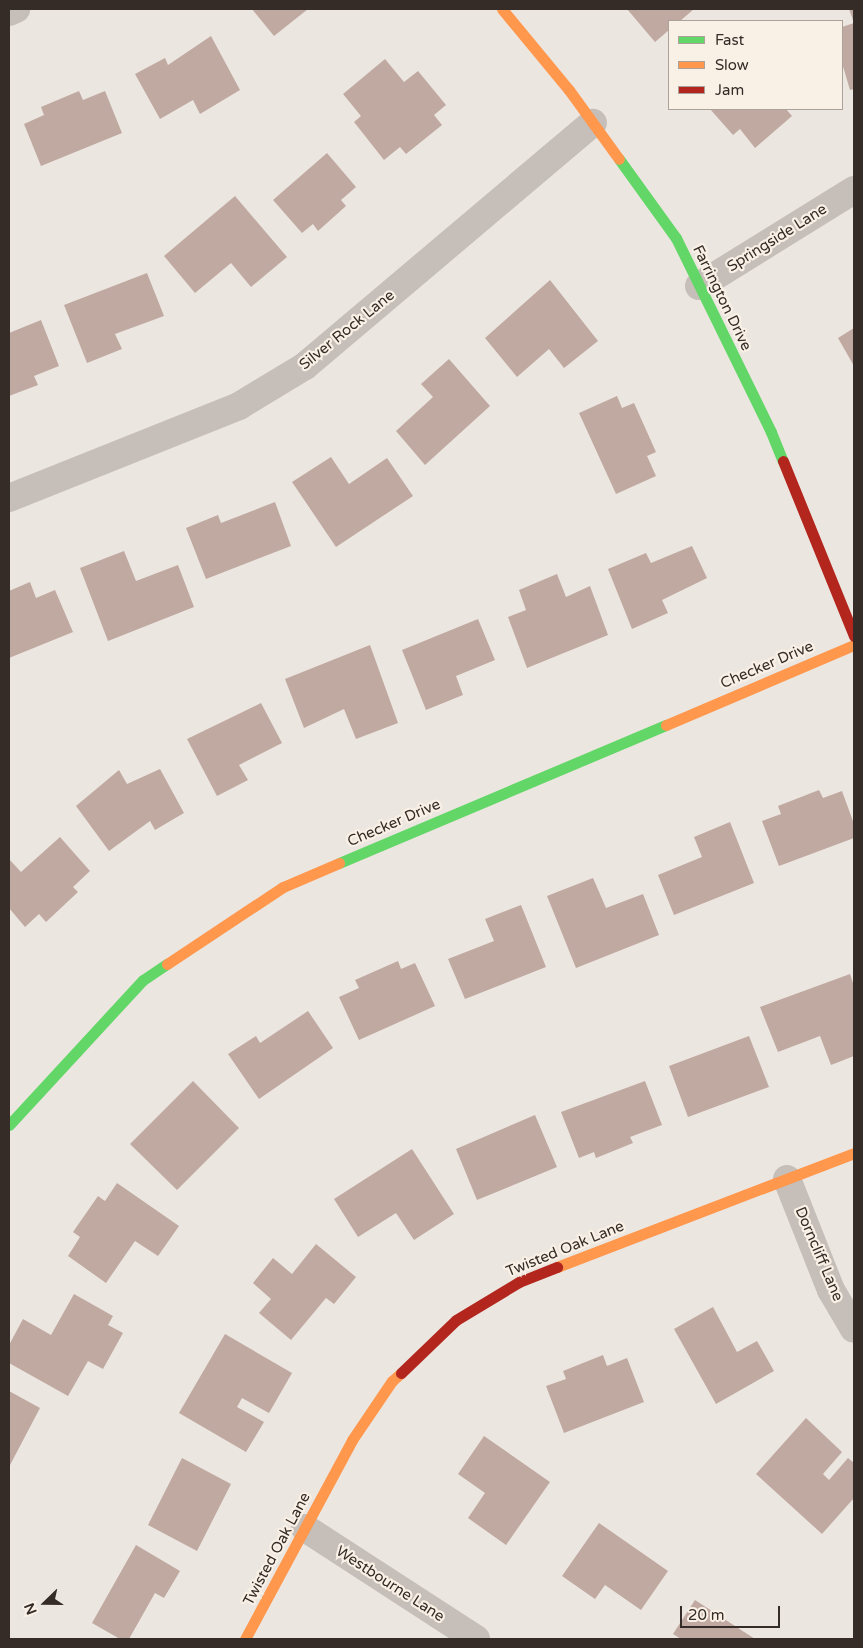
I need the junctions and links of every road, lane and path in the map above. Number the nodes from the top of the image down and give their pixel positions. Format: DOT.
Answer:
graph roads {
  1 [pos="16,9"];
  2 [pos="502,9"];
  3 [pos="9,12"];
  4 [pos="593,124"];
  5 [pos="854,190"];
  6 [pos="700,286"];
  7 [pos="9,498"];
  8 [pos="854,636"];
  9 [pos="854,645"];
  10 [pos="9,1124"];
  11 [pos="854,1153"];
  12 [pos="787,1178"];
  13 [pos="854,1329"];
  14 [pos="305,1528"];
  15 [pos="245,1639"];
  16 [pos="476,1639"];
  1 -- 3 [label="street"];
  2 -- 4 [label="street, Farrington Drive"];
  4 -- 6 [label="street, Farrington Drive"];
  4 -- 7 [label="street, Silver Rock Lane"];
  5 -- 6 [label="street, Springside Lane"];
  6 -- 8 [label="street, Farrington Drive"];
  9 -- 10 [label="street, Checker Drive"];
  11 -- 12 [label="street, Twisted Oak Lane"];
  12 -- 13 [label="street, Dorncliff Lane"];
  12 -- 14 [label="street, Twisted Oak Lane"];
  14 -- 15 [label="street, Twisted Oak Lane"];
  14 -- 16 [label="street, Westbourne Lane"];
}
